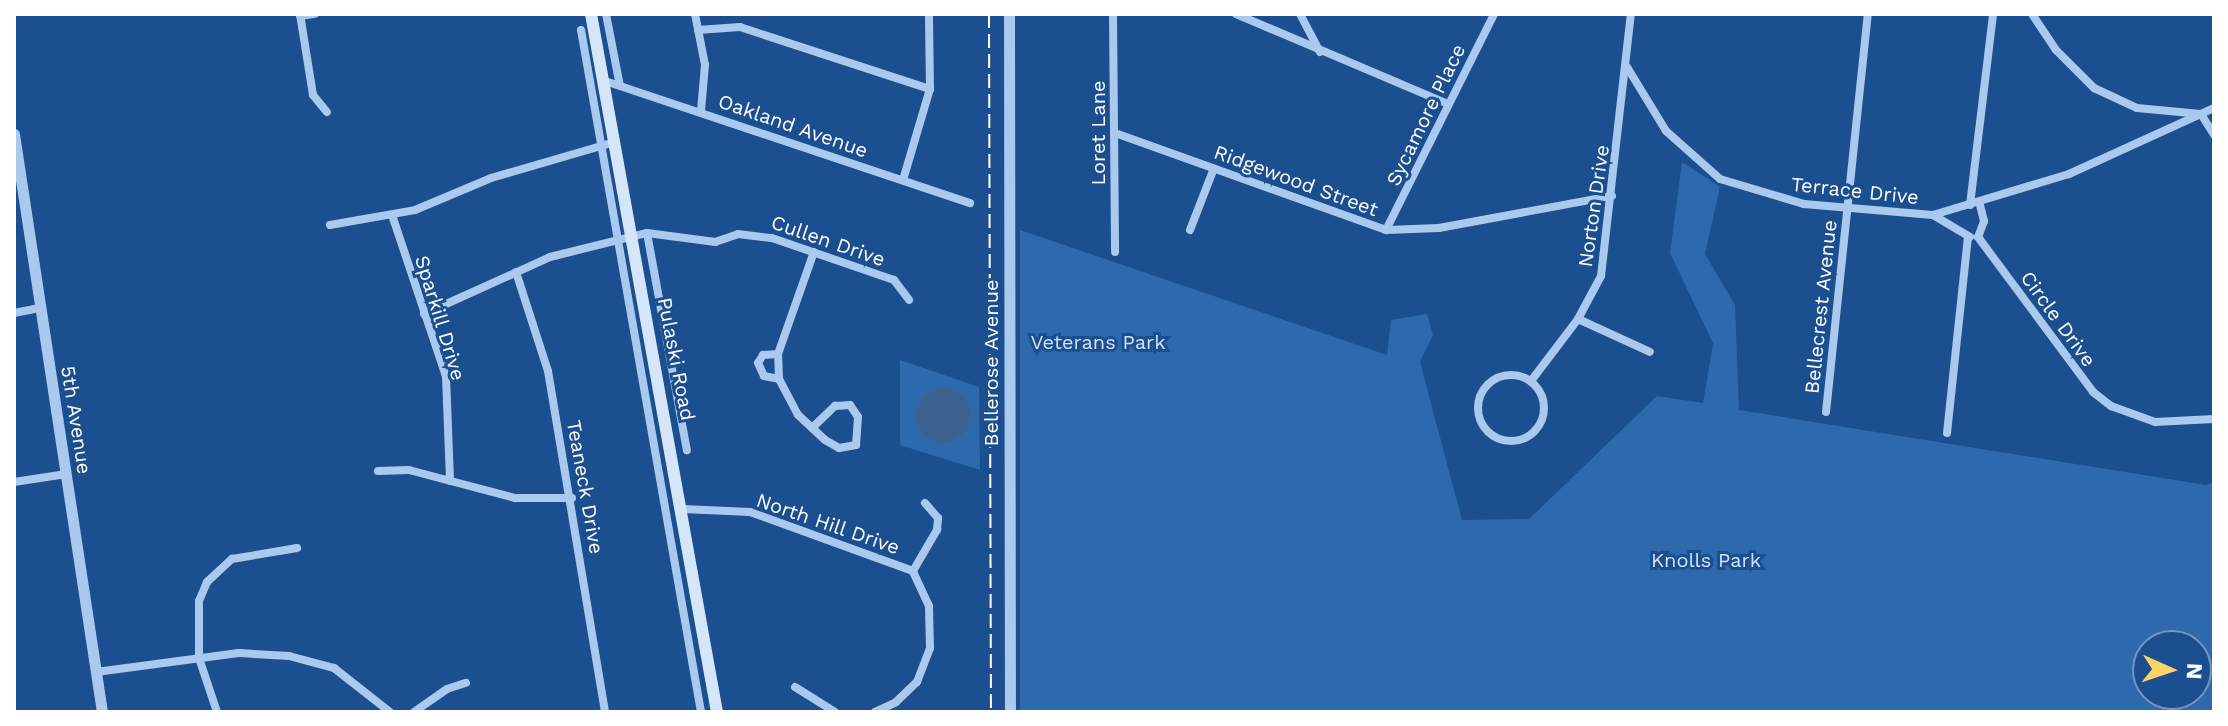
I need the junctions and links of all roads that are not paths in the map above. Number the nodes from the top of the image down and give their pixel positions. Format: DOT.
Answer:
graph roads {
  1 [pos="315,14"];
  2 [pos="591,14"];
  3 [pos="606,14"];
  4 [pos="695,14"];
  5 [pos="929,14"];
  6 [pos="1009,14"];
  7 [pos="1113,14"];
  8 [pos="1236,14"];
  9 [pos="1300,14"];
  10 [pos="1494,14"];
  11 [pos="1631,14"];
  12 [pos="1868,14"];
  13 [pos="1993,14"];
  14 [pos="2032,14"];
  15 [pos="300,15"];
  16 [pos="581,30"];
  17 [pos="698,30"];
  18 [pos="1320,52"];
  19 [pos="1627,67"];
  20 [pos="605,81"];
  21 [pos="620,86"];
  22 [pos="930,89"];
  23 [pos="1448,104"];
  24 [pos="2214,108"];
  25 [pos="701,111"];
  26 [pos="327,112"];
  27 [pos="2201,114"];
  28 [pos="1115,133"];
  29 [pos="14,134"];
  30 [pos="2214,135"];
  31 [pos="615,142"];
  32 [pos="601,146"];
  33 [pos="1214,168"];
  34 [pos="903,180"];
  35 [pos="1612,196"];
  36 [pos="970,203"];
  37 [pos="1975,205"];
  38 [pos="1847,207"];
  39 [pos="392,215"];
  40 [pos="1933,215"];
  41 [pos="330,225"];
  42 [pos="1190,230"];
  43 [pos="1386,230"];
  44 [pos="647,233"];
  45 [pos="633,236"];
  46 [pos="1968,236"];
  47 [pos="1978,237"];
  48 [pos="618,240"];
  49 [pos="814,252"];
  50 [pos="1115,252"];
  51 [pos="516,272"];
  52 [pos="909,300"];
  53 [pos="40,308"];
  54 [pos="14,313"];
  55 [pos="424,314"];
  56 [pos="1578,319"];
  57 [pos="1650,352"];
  58 [pos="778,354"];
  59 [pos="779,379"];
  60 [pos="1531,381"];
  61 [pos="1826,412"];
  62 [pos="2214,419"];
  63 [pos="812,428"];
  64 [pos="1947,433"];
  65 [pos="687,450"];
  66 [pos="378,471"];
  67 [pos="66,474"];
  68 [pos="450,481"];
  69 [pos="14,482"];
  70 [pos="572,498"];
  71 [pos="925,503"];
  72 [pos="683,509"];
  73 [pos="297,548"];
  74 [pos="913,571"];
  75 [pos="700,601"];
  76 [pos="685,605"];
  77 [pos="199,658"];
  78 [pos="96,672"];
  79 [pos="466,683"];
  80 [pos="795,687"];
  81 [pos="102,712"];
  82 [pos="217,712"];
  83 [pos="390,712"];
  84 [pos="414,712"];
  85 [pos="605,712"];
  86 [pos="701,712"];
  87 [pos="717,712"];
  88 [pos="835,712"];
  89 [pos="875,712"];
  90 [pos="1010,712"];
  1 -- 15 [label="street"];
  2 -- 20 [label="main road, Pulaski Road"];
  3 -- 21 [label="street"];
  4 -- 17 [label="street"];
  5 -- 22 [label="street"];
  6 -- 90 [label="street, Bellerose Avenue"];
  7 -- 28 [label="street, Loret Lane"];
  8 -- 18 [label="street"];
  9 -- 18 [label="street"];
  10 -- 23 [label="street, Sycamore Place"];
  11 -- 19 [label="street, Norton Drive"];
  12 -- 38 [label="street, Bellecrest Avenue"];
  13 -- 37 [label="street"];
  14 -- 27 [label="street"];
  15 -- 26 [label="street"];
  16 -- 32 [label="street"];
  17 -- 22 [label="street"];
  17 -- 25 [label="street"];
  18 -- 23 [label="street"];
  19 -- 35 [label="street, Norton Drive"];
  19 -- 38 [label="street, Terrace Drive"];
  20 -- 21 [label="street, Oakland Avenue"];
  20 -- 31 [label="main road, Pulaski Road"];
  21 -- 25 [label="street, Oakland Avenue"];
  22 -- 34 [label="street"];
  23 -- 43 [label="street, Sycamore Place"];
  24 -- 27 [label="street, Terrace Drive"];
  25 -- 34 [label="street, Oakland Avenue"];
  27 -- 30 [label="street"];
  27 -- 37 [label="street, Terrace Drive"];
  28 -- 33 [label="street, Ridgewood Street"];
  28 -- 50 [label="street, Loret Lane"];
  29 -- 53 [label="street, 5th Avenue"];
  31 -- 32 [label="street"];
  31 -- 45 [label="main road, Pulaski Road"];
  32 -- 39 [label="street"];
  32 -- 48 [label="street"];
  33 -- 42 [label="street"];
  33 -- 43 [label="street, Ridgewood Street"];
  34 -- 36 [label="street, Oakland Avenue"];
  35 -- 43 [label="street, Ridgewood Street"];
  35 -- 56 [label="street, Norton Drive"];
  37 -- 40 [label="street, Terrace Drive"];
  37 -- 47 [label="street"];
  38 -- 40 [label="street, Terrace Drive"];
  38 -- 61 [label="street, Bellecrest Avenue"];
  39 -- 41 [label="street"];
  39 -- 55 [label="street, Sparkill Drive"];
  40 -- 46 [label="street"];
  44 -- 45 [label="street, Cullen Drive"];
  44 -- 49 [label="street, Cullen Drive"];
  44 -- 65 [label="street"];
  45 -- 48 [label="street, Cullen Drive"];
  45 -- 72 [label="main road, Pulaski Road"];
  46 -- 47 [label="street"];
  46 -- 64 [label="street"];
  47 -- 62 [label="street, Circle Drive"];
  48 -- 51 [label="street, Cullen Drive"];
  48 -- 76 [label="street"];
  49 -- 52 [label="street, Cullen Drive"];
  49 -- 58 [label="street"];
  51 -- 55 [label="street, Cullen Drive"];
  51 -- 70 [label="street, Teaneck Drive"];
  53 -- 54 [label="street"];
  53 -- 67 [label="street, 5th Avenue"];
  55 -- 68 [label="street, Sparkill Drive"];
  56 -- 57 [label="street"];
  56 -- 60 [label="street, Norton Drive"];
  58 -- 59 [label="street"];
  58 -- 59 [label="street"];
  59 -- 63 [label="street"];
  60 -- 60 [label="street"];
  63 -- 63 [label="street"];
  66 -- 68 [label="street"];
  67 -- 69 [label="street"];
  67 -- 78 [label="street, 5th Avenue"];
  68 -- 70 [label="street"];
  70 -- 85 [label="street, Teaneck Drive"];
  71 -- 74 [label="street"];
  72 -- 74 [label="street, North Hill Drive"];
  72 -- 75 [label="main road, Pulaski Road"];
  73 -- 77 [label="street"];
  74 -- 89 [label="street"];
  75 -- 76 [label="street"];
  75 -- 87 [label="main road, Pulaski Road"];
  76 -- 86 [label="street"];
  77 -- 78 [label="street"];
  77 -- 82 [label="street"];
  77 -- 83 [label="street"];
  78 -- 81 [label="street, 5th Avenue"];
  79 -- 84 [label="street"];
  80 -- 88 [label="street"];
}
